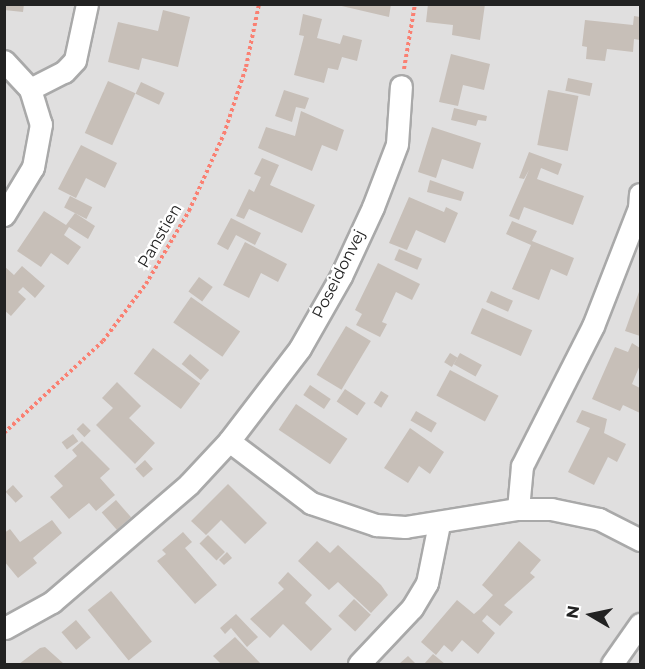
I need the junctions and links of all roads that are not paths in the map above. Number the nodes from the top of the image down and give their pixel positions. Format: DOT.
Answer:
graph roads {
  1 [pos="87,4"];
  2 [pos="4,61"];
  3 [pos="401,86"];
  4 [pos="30,89"];
  5 [pos="640,194"];
  6 [pos="4,215"];
  7 [pos="229,441"];
  8 [pos="518,509"];
  9 [pos="439,524"];
  10 [pos="640,540"];
  11 [pos="640,624"];
  12 [pos="5,628"];
  13 [pos="359,664"];
  14 [pos="612,664"];
  1 -- 4 [label="street"];
  2 -- 4 [label="street"];
  3 -- 7 [label="street, Poseidonvej"];
  4 -- 6 [label="street"];
  5 -- 8 [label="street"];
  7 -- 9 [label="street"];
  7 -- 12 [label="street, Poseidonvej"];
  8 -- 9 [label="street"];
  8 -- 10 [label="street"];
  9 -- 13 [label="street"];
  11 -- 14 [label="street"];
}
